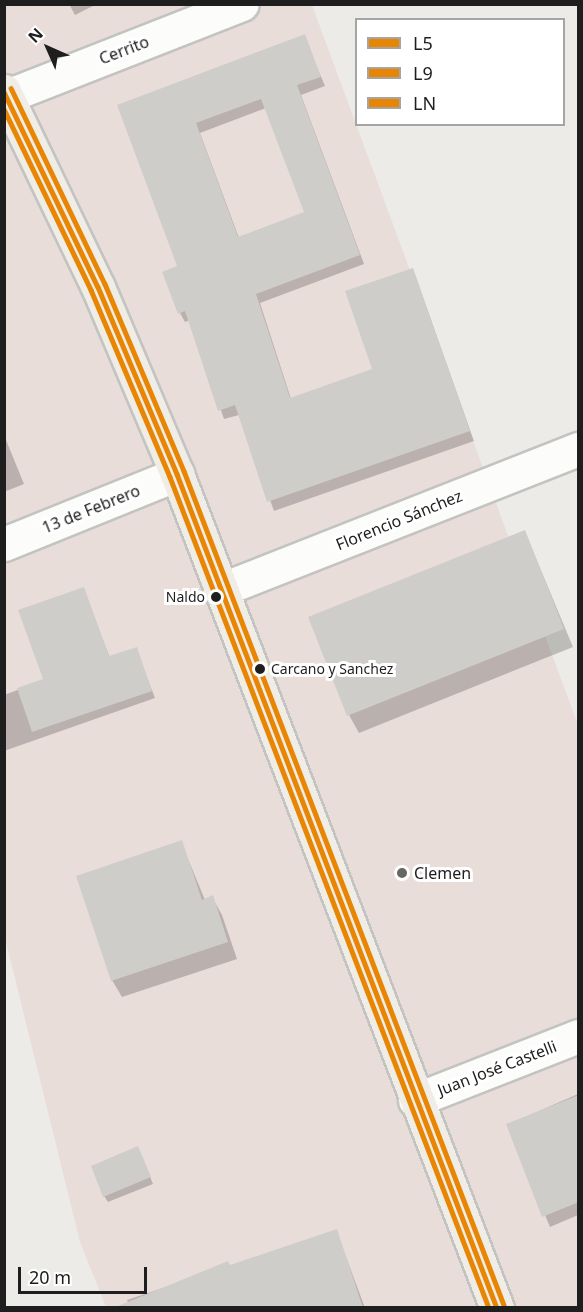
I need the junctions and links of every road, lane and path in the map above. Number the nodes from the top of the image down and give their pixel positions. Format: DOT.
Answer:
graph roads {
  1 [pos="242,4"];
  2 [pos="6,93"];
  3 [pos="579,449"];
  4 [pos="177,474"];
  5 [pos="4,544"];
  6 [pos="220,590"];
  7 [pos="579,1036"];
  8 [pos="416,1100"];
  9 [pos="496,1308"];
  1 -- 2 [label="street, Cerrito"];
  2 -- 4 [label="main road"];
  3 -- 6 [label="street, Florencio Sánchez"];
  4 -- 5 [label="street, 13 de Febrero"];
  4 -- 6 [label="main road"];
  6 -- 8 [label="main road"];
  7 -- 8 [label="street, Juan José Castelli"];
  8 -- 9 [label="main road"];
}
